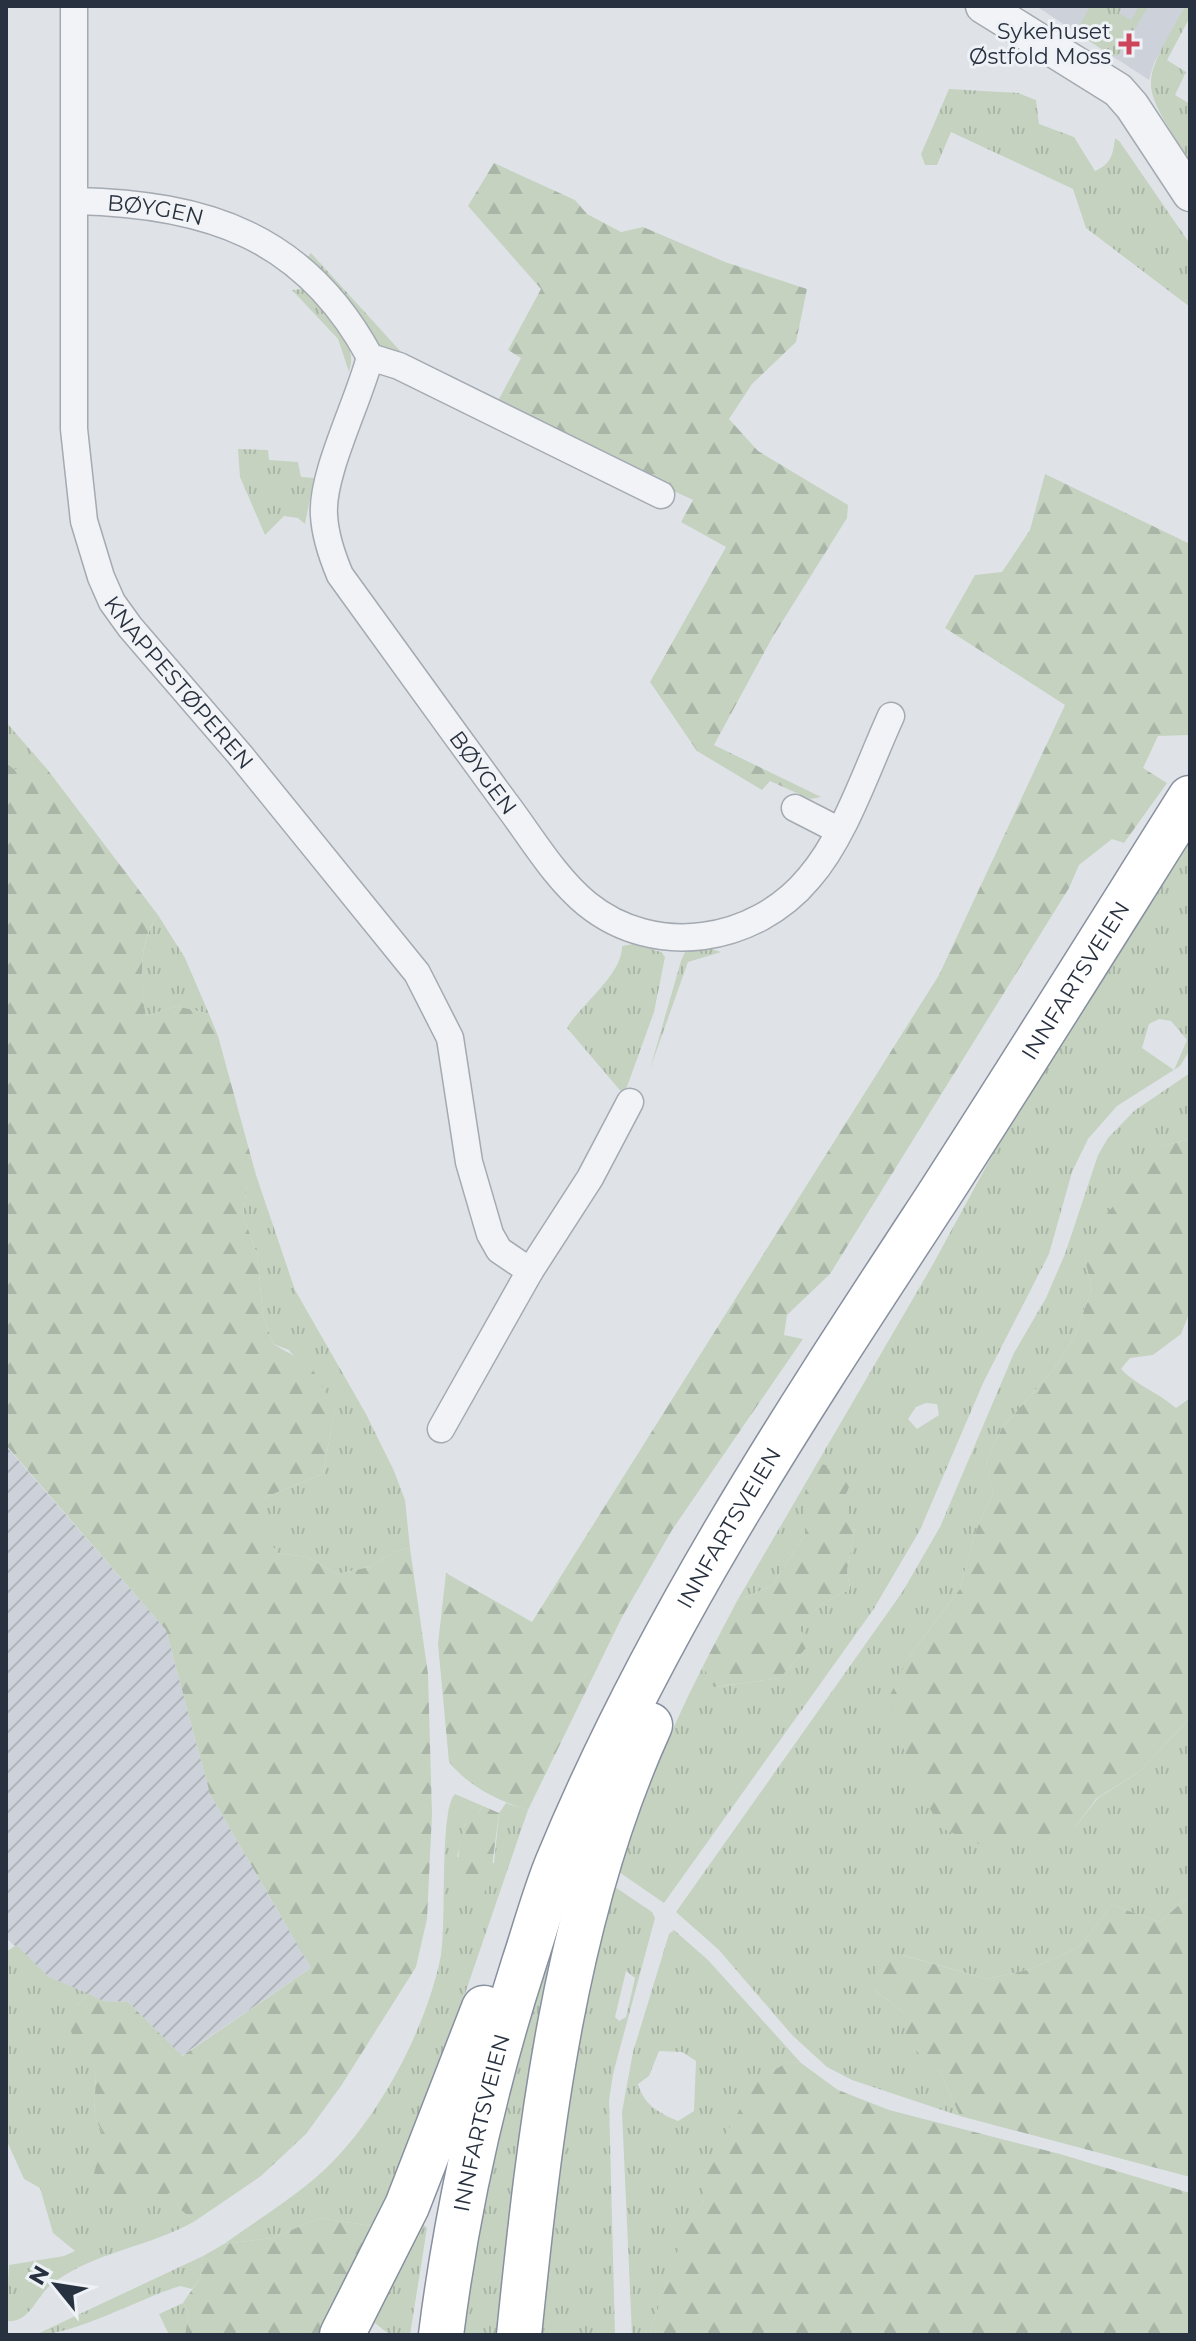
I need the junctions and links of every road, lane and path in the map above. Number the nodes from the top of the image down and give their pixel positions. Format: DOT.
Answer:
graph roads {
  1 [pos="74,6"];
  2 [pos="983,6"];
  3 [pos="1190,194"];
  4 [pos="76,201"];
  5 [pos="370,357"];
  6 [pos="661,495"];
  7 [pos="891,716"];
  8 [pos="1190,798"];
  9 [pos="795,808"];
  10 [pos="838,830"];
  11 [pos="630,1102"];
  12 [pos="530,1271"];
  13 [pos="441,1429"];
  14 [pos="702,1568"];
  15 [pos="542,1909"];
  16 [pos="342,2335"];
  17 [pos="441,2335"];
  18 [pos="519,2335"];
  1 -- 4 [label="street, KNAPPESTØPEREN"];
  2 -- 3 [label="street"];
  4 -- 5 [label="street, BØYGEN"];
  4 -- 12 [label="street, KNAPPESTØPEREN"];
  5 -- 6 [label="street"];
  5 -- 10 [label="street, BØYGEN"];
  7 -- 10 [label="street, BØYGEN"];
  8 -- 14 [label="highway, INNFARTSVEIEN"];
  9 -- 10 [label="street"];
  11 -- 12 [label="street"];
  12 -- 13 [label="street"];
  14 -- 15 [label="highway, INNFARTSVEIEN"];
  14 -- 18 [label="highway"];
  15 -- 16 [label="highway"];
  15 -- 17 [label="highway, INNFARTSVEIEN"];
}
